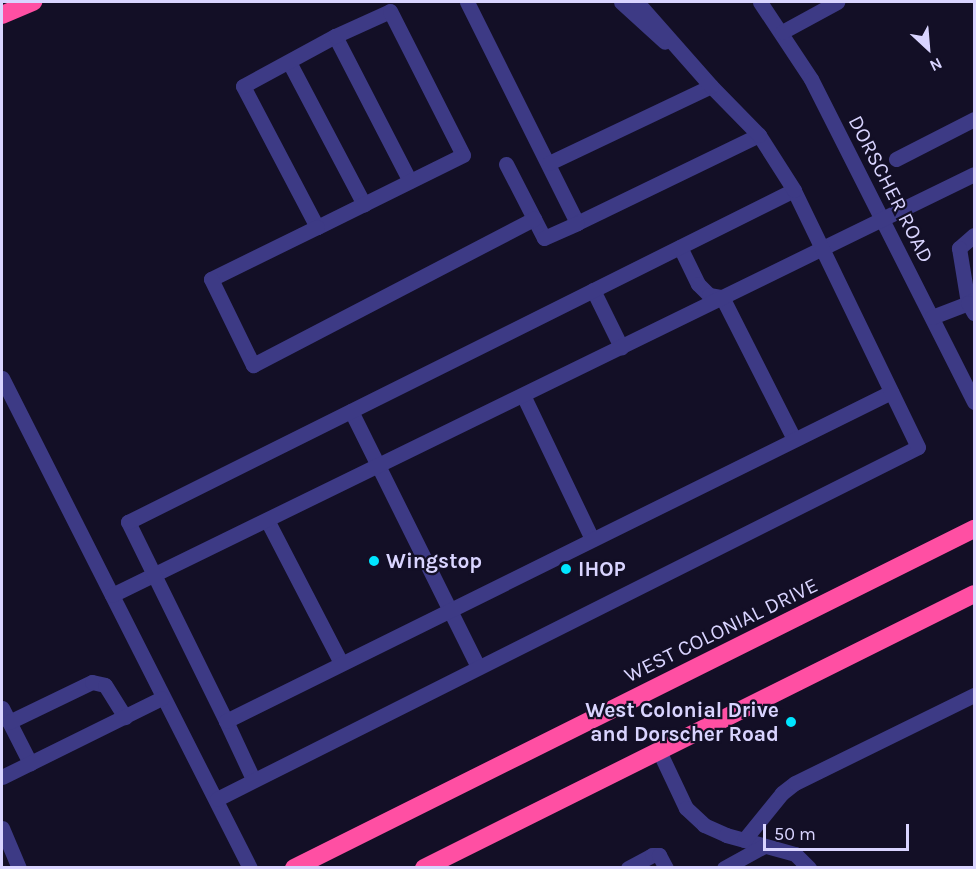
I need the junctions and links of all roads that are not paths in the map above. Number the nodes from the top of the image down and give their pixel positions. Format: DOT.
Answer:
graph roads {
  1 [pos="33,2"];
  2 [pos="467,2"];
  3 [pos="621,2"];
  4 [pos="637,2"];
  5 [pos="760,2"];
  6 [pos="837,2"];
  7 [pos="2,15"];
  8 [pos="782,32"];
  9 [pos="336,36"];
  10 [pos="289,62"];
  11 [pos="695,66"];
  12 [pos="711,86"];
  13 [pos="975,120"];
  14 [pos="759,135"];
  15 [pos="896,159"];
  16 [pos="549,163"];
  17 [pos="506,164"];
  18 [pos="974,177"];
  19 [pos="410,181"];
  20 [pos="794,190"];
  21 [pos="364,204"];
  22 [pos="882,218"];
  23 [pos="534,219"];
  24 [pos="578,223"];
  25 [pos="317,227"];
  26 [pos="975,235"];
  27 [pos="680,247"];
  28 [pos="821,248"];
  29 [pos="592,290"];
  30 [pos="722,297"];
  31 [pos="972,305"];
  32 [pos="932,317"];
  33 [pos="621,347"];
  34 [pos="2,378"];
  35 [pos="891,392"];
  36 [pos="522,394"];
  37 [pos="975,402"];
  38 [pos="351,411"];
  39 [pos="794,439"];
  40 [pos="376,466"];
  41 [pos="267,520"];
  42 [pos="975,529"];
  43 [pos="592,540"];
  44 [pos="153,576"];
  45 [pos="112,594"];
  46 [pos="975,594"];
  47 [pos="449,610"];
  48 [pos="341,663"];
  49 [pos="478,667"];
  50 [pos="975,695"];
  51 [pos="162,698"];
  52 [pos="5,715"];
  53 [pos="125,717"];
  54 [pos="226,721"];
  55 [pos="659,751"];
  56 [pos="30,763"];
  57 [pos="2,777"];
  58 [pos="253,779"];
  59 [pos="217,799"];
  60 [pos="2,828"];
  61 [pos="744,840"];
  62 [pos="764,846"];
  63 [pos="19,867"];
  64 [pos="250,867"];
  65 [pos="294,867"];
  66 [pos="424,867"];
  67 [pos="628,867"];
  68 [pos="666,867"];
  69 [pos="724,867"];
  70 [pos="809,867"];
  1 -- 7 [label="highway"];
  2 -- 16 [label="street"];
  3 -- 11 [label="street"];
  4 -- 11 [label="street"];
  5 -- 8 [label="street, DORSCHER ROAD"];
  6 -- 8 [label="street"];
  8 -- 22 [label="street, DORSCHER ROAD"];
  9 -- 10 [label="street"];
  9 -- 19 [label="street"];
  9 -- 19 [label="street"];
  10 -- 21 [label="street"];
  10 -- 25 [label="street"];
  11 -- 12 [label="street"];
  12 -- 14 [label="street"];
  12 -- 16 [label="street"];
  13 -- 15 [label="street"];
  14 -- 20 [label="street"];
  14 -- 24 [label="street"];
  16 -- 24 [label="street"];
  17 -- 23 [label="street"];
  18 -- 22 [label="street"];
  19 -- 21 [label="street"];
  20 -- 27 [label="street"];
  20 -- 28 [label="street"];
  21 -- 25 [label="street"];
  22 -- 28 [label="street"];
  22 -- 32 [label="street, DORSCHER ROAD"];
  23 -- 24 [label="street"];
  23 -- 25 [label="street"];
  26 -- 31 [label="street"];
  27 -- 29 [label="street"];
  27 -- 30 [label="street"];
  28 -- 30 [label="street"];
  28 -- 35 [label="street"];
  29 -- 33 [label="street"];
  29 -- 38 [label="street"];
  30 -- 33 [label="street"];
  30 -- 39 [label="street"];
  31 -- 32 [label="street"];
  32 -- 37 [label="street, DORSCHER ROAD"];
  33 -- 36 [label="street"];
  34 -- 45 [label="street"];
  35 -- 39 [label="street"];
  35 -- 49 [label="street"];
  36 -- 40 [label="street"];
  36 -- 43 [label="street"];
  38 -- 40 [label="street"];
  38 -- 44 [label="street"];
  39 -- 43 [label="street"];
  40 -- 41 [label="street"];
  40 -- 47 [label="street"];
  41 -- 44 [label="street"];
  41 -- 48 [label="street"];
  42 -- 65 [label="highway, WEST COLONIAL DRIVE"];
  43 -- 47 [label="street"];
  44 -- 45 [label="street"];
  44 -- 54 [label="street"];
  45 -- 51 [label="street"];
  46 -- 55 [label="highway"];
  47 -- 48 [label="street"];
  47 -- 49 [label="street"];
  48 -- 54 [label="street"];
  49 -- 58 [label="street"];
  50 -- 61 [label="street"];
  51 -- 53 [label="street"];
  51 -- 59 [label="street"];
  52 -- 53 [label="street"];
  52 -- 56 [label="street"];
  53 -- 56 [label="street"];
  54 -- 58 [label="street"];
  55 -- 61 [label="street"];
  55 -- 66 [label="highway"];
  56 -- 57 [label="street"];
  58 -- 59 [label="street"];
  59 -- 64 [label="street"];
  60 -- 63 [label="street"];
  61 -- 62 [label="street"];
  62 -- 69 [label="street"];
  62 -- 70 [label="street"];
  67 -- 68 [label="street"];
}
